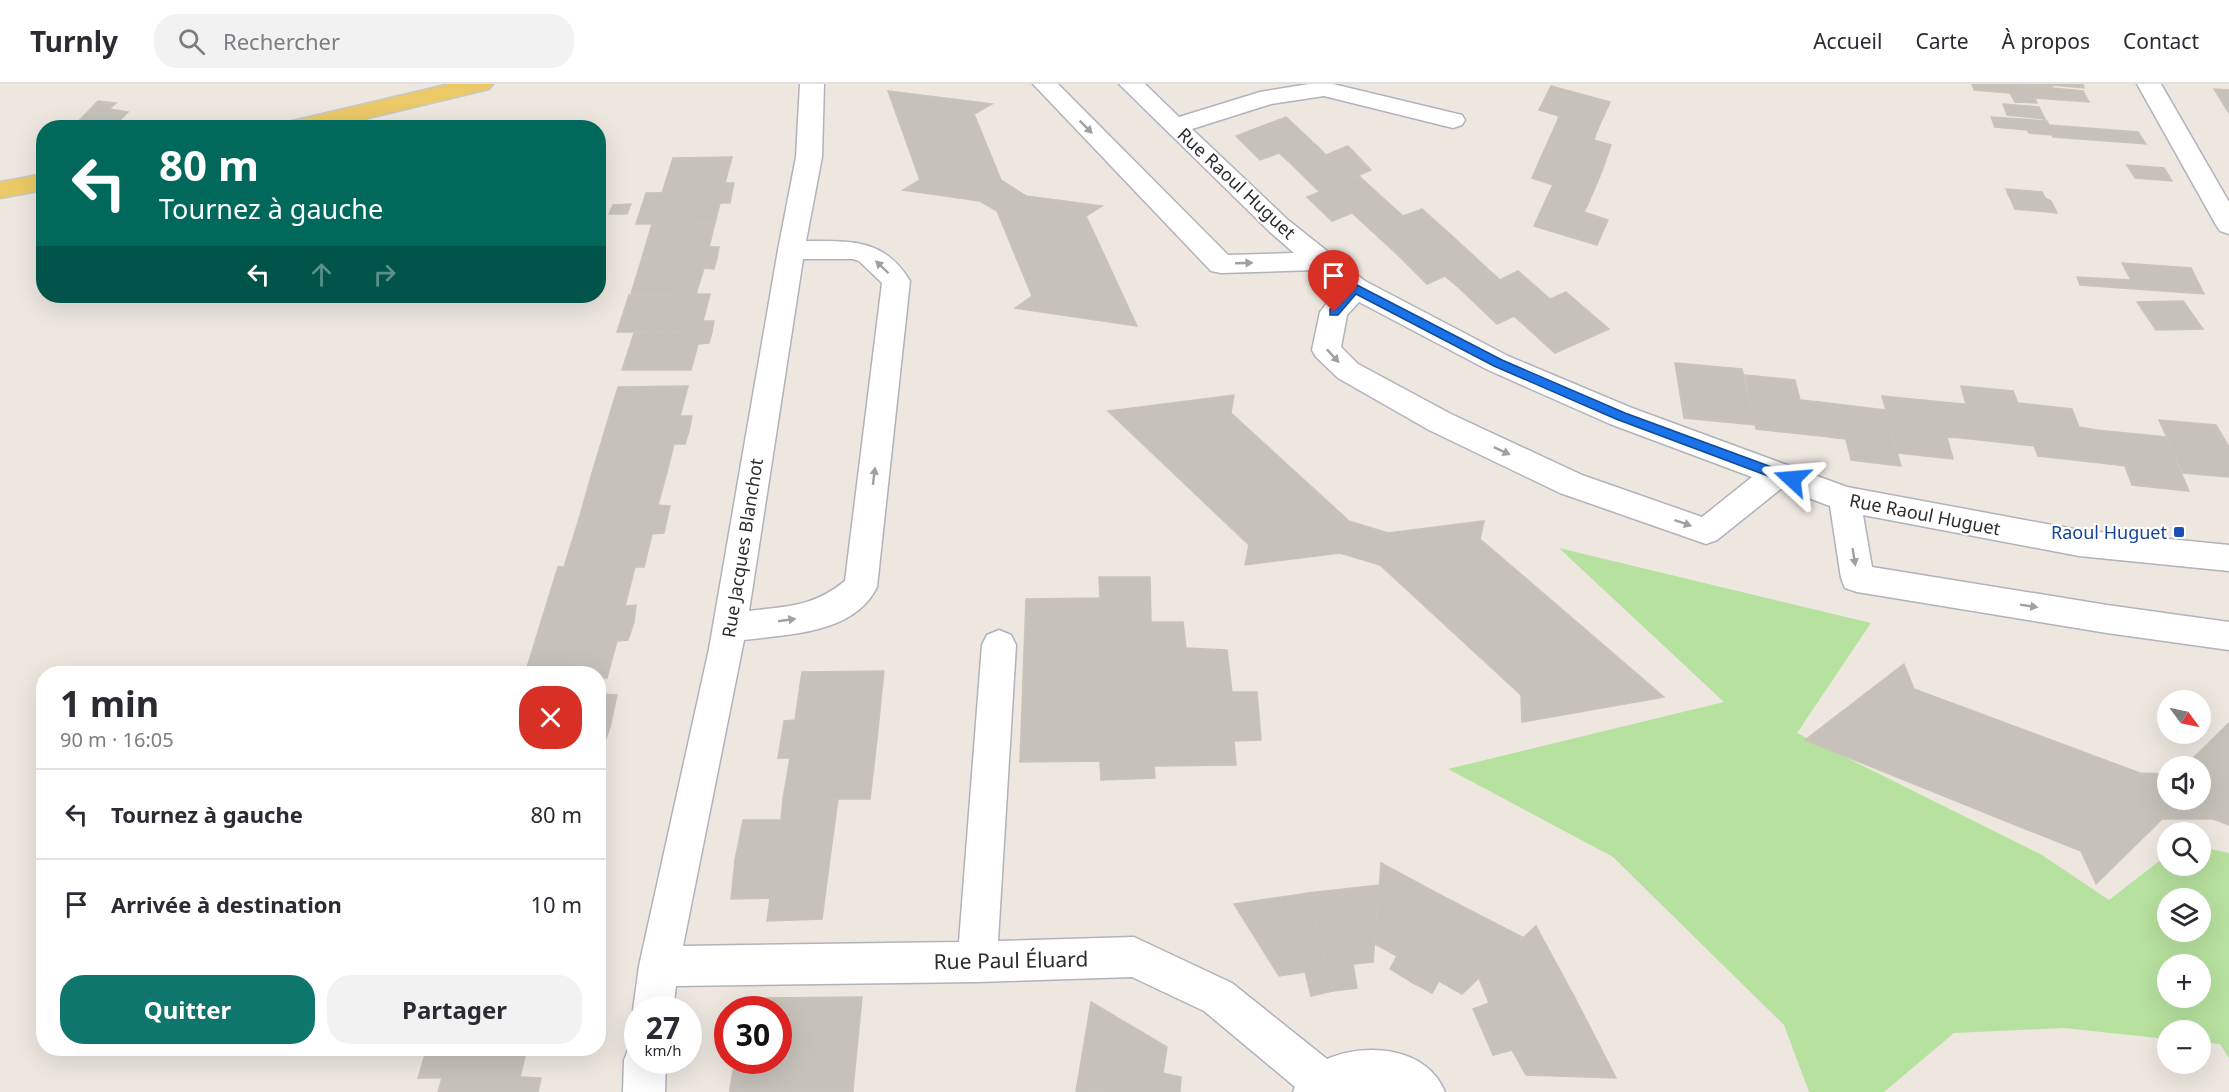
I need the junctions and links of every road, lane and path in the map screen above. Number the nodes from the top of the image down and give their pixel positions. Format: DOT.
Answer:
graph roads {
  1 [pos="481,84"];
  2 [pos="812,84"];
  3 [pos="1045,84"];
  4 [pos="1131,84"];
  5 [pos="2149,84"];
  6 [pos="327,120"];
  7 [pos="1453,120"];
  8 [pos="1175,126"];
  9 [pos="36,183"];
  10 [pos="0,190"];
  11 [pos="2229,225"];
  12 [pos="791,250"];
  13 [pos="1322,261"];
  14 [pos="1355,288"];
  15 [pos="1777,475"];
  16 [pos="1845,499"];
  17 [pos="2229,558"];
  18 [pos="729,628"];
  19 [pos="2229,636"];
  20 [pos="999,645"];
  21 [pos="977,962"];
  22 [pos="659,966"];
  23 [pos="654,996"];
  24 [pos="645,1074"];
  25 [pos="1318,1087"];
  26 [pos="644,1092"];
  27 [pos="1424,1092"];
  1 -- 6 [label="main road"];
  2 -- 12 [label="street, Rue Jacques Blanchot"];
  3 -- 13 [label="street, one-way"];
  4 -- 8 [label="street, Rue Raoul Huguet"];
  5 -- 11 [label="street"];
  7 -- 8 [label="street"];
  8 -- 13 [label="street, Rue Raoul Huguet"];
  9 -- 10 [label="main road"];
  12 -- 18 [label="street, Rue Jacques Blanchot"];
  18 -- 12 [label="street, one-way"];
  13 -- 14 [label="street, Rue Raoul Huguet"];
  14 -- 15 [label="street, Rue Raoul Huguet"];
  14 -- 15 [label="street, one-way"];
  15 -- 16 [label="street, Rue Raoul Huguet"];
  16 -- 17 [label="street, Rue Raoul Huguet"];
  16 -- 19 [label="street, one-way"];
  18 -- 22 [label="street, Rue Jacques Blanchot"];
  20 -- 21 [label="street"];
  21 -- 22 [label="street, Rue Paul Éluard"];
  21 -- 25 [label="street, Rue Paul Éluard"];
  22 -- 23 [label="street, Rue Jacques Blanchot"];
  24 -- 26 [label="street"];
  25 -- 27 [label="street"];
}
